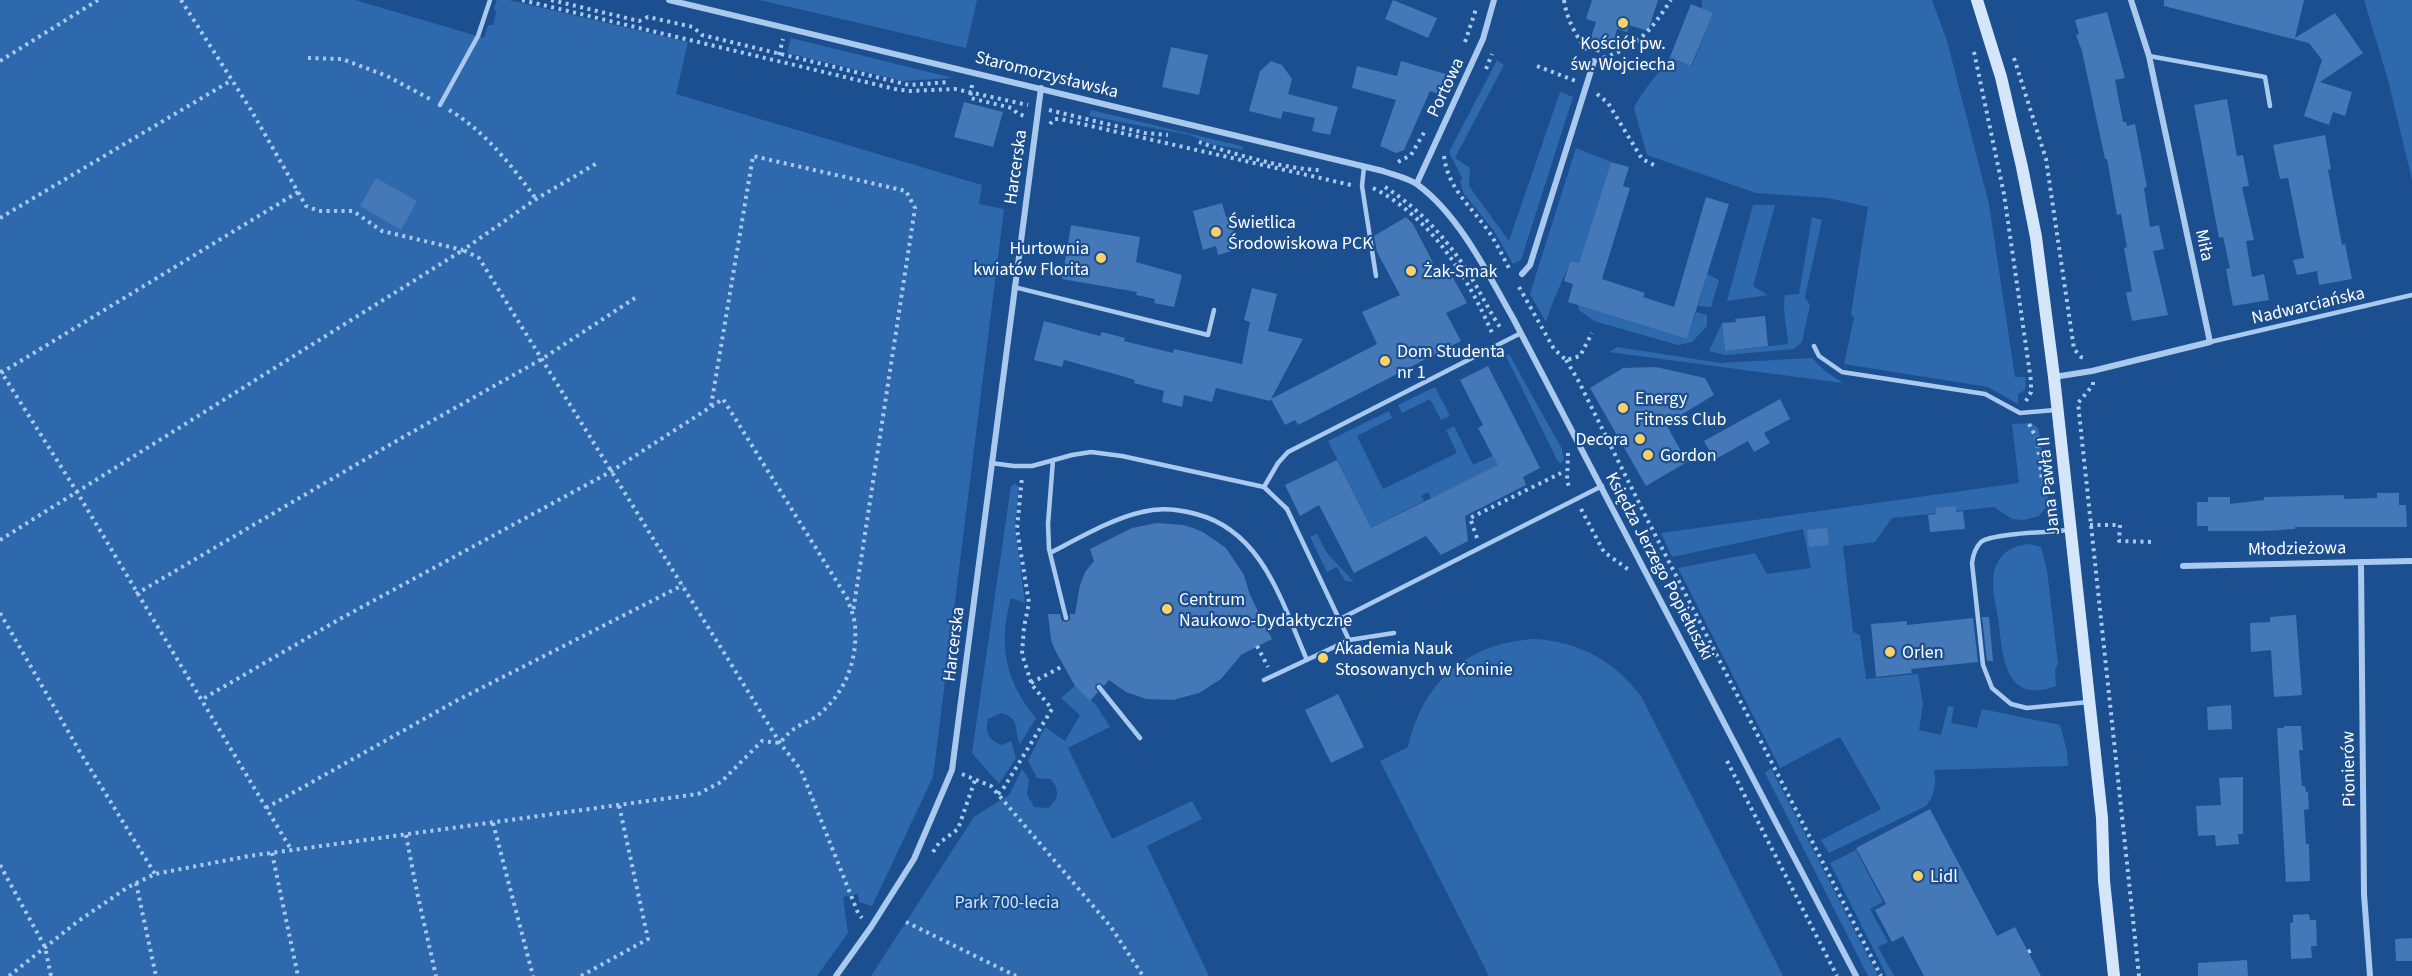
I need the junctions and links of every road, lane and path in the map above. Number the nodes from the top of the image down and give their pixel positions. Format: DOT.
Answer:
graph roads {
  1 [pos="98,0"];
  2 [pos="181,0"];
  3 [pos="490,0"];
  4 [pos="522,0"];
  5 [pos="550,0"];
  6 [pos="669,0"];
  7 [pos="1494,0"];
  8 [pos="1564,0"];
  9 [pos="1671,0"];
  10 [pos="1977,0"];
  11 [pos="2131,0"];
  12 [pos="1477,5"];
  13 [pos="1464,44"];
  14 [pos="1974,48"];
  15 [pos="1493,51"];
  16 [pos="2149,56"];
  17 [pos="0,61"];
  18 [pos="1594,61"];
  19 [pos="1537,66"];
  20 [pos="1485,70"];
  21 [pos="232,80"];
  22 [pos="956,82"];
  23 [pos="965,84"];
  24 [pos="1587,85"];
  25 [pos="1041,88"];
  26 [pos="972,92"];
  27 [pos="440,105"];
  28 [pos="2270,106"];
  29 [pos="1037,107"];
  30 [pos="1036,118"];
  31 [pos="1051,122"];
  32 [pos="1425,129"];
  33 [pos="1048,131"];
  34 [pos="1443,151"];
  35 [pos="1389,160"];
  36 [pos="599,162"];
  37 [pos="1656,166"];
  38 [pos="1364,167"];
  39 [pos="1416,183"];
  40 [pos="1362,186"];
  41 [pos="298,192"];
  42 [pos="0,218"];
  43 [pos="463,250"];
  44 [pos="1511,271"];
  45 [pos="1522,274"];
  46 [pos="1376,276"];
  47 [pos="1516,281"];
  48 [pos="1014,287"];
  49 [pos="2412,294"];
  50 [pos="635,298"];
  51 [pos="1214,310"];
  52 [pos="1521,333"];
  53 [pos="1592,333"];
  54 [pos="1494,338"];
  55 [pos="2210,342"];
  56 [pos="1814,346"];
  57 [pos="542,359"];
  58 [pos="1566,360"];
  59 [pos="1,372"];
  60 [pos="2054,377"];
  61 [pos="711,406"];
  62 [pos="2058,410"];
  63 [pos="2027,414"];
  64 [pos="1053,460"];
  65 [pos="991,463"];
  66 [pos="1023,466"];
  67 [pos="610,472"];
  68 [pos="1561,473"];
  69 [pos="2042,480"];
  70 [pos="1602,486"];
  71 [pos="1263,487"];
  72 [pos="77,492"];
  73 [pos="2090,525"];
  74 [pos="2070,530"];
  75 [pos="0,540"];
  76 [pos="2155,542"];
  77 [pos="1480,548"];
  78 [pos="1050,553"];
  79 [pos="2412,561"];
  80 [pos="2361,562"];
  81 [pos="2183,566"];
  82 [pos="1628,569"];
  83 [pos="1634,579"];
  84 [pos="683,585"];
  85 [pos="136,594"];
  86 [pos="0,613"];
  87 [pos="852,616"];
  88 [pos="1066,618"];
  89 [pos="1340,619"];
  90 [pos="1394,633"];
  91 [pos="1349,640"];
  92 [pos="1257,646"];
  93 [pos="1306,660"];
  94 [pos="1063,666"];
  95 [pos="1272,676"];
  96 [pos="1263,680"];
  97 [pos="1031,682"];
  98 [pos="1099,687"];
  99 [pos="201,700"];
  100 [pos="2090,702"];
  101 [pos="1140,738"];
  102 [pos="780,742"];
  103 [pos="1727,761"];
  104 [pos="952,770"];
  105 [pos="998,794"];
  106 [pos="620,805"];
  107 [pos="266,808"];
  108 [pos="493,823"];
  109 [pos="406,835"];
  110 [pos="292,851"];
  111 [pos="272,854"];
  112 [pos="0,865"];
  113 [pos="155,874"];
  114 [pos="136,883"];
  115 [pos="906,922"];
  116 [pos="871,927"];
  117 [pos="45,947"];
  118 [pos="2034,949"];
  119 [pos="2028,952"];
  120 [pos="9,976"];
  121 [pos="51,976"];
  122 [pos="156,976"];
  123 [pos="298,976"];
  124 [pos="436,976"];
  125 [pos="533,976"];
  126 [pos="581,976"];
  127 [pos="836,976"];
  128 [pos="1016,976"];
  129 [pos="1143,976"];
  130 [pos="1837,976"];
  131 [pos="1856,976"];
  132 [pos="1881,976"];
  133 [pos="2114,976"];
  134 [pos="2370,976"];
  1 -- 17 [label="path"];
  2 -- 21 [label="path"];
  3 -- 27 [label="lane"];
  4 -- 26 [label="path"];
  5 -- 22 [label="path"];
  6 -- 25 [label="street, Staromorzysławska"];
  7 -- 39 [label="street, Portowa"];
  8 -- 18 [label="path"];
  9 -- 18 [label="path"];
  10 -- 60 [label="main road, Jana Pawła II"];
  11 -- 16 [label="street, Miła"];
  12 -- 13 [label="path"];
  14 -- 63 [label="path"];
  15 -- 20 [label="path"];
  16 -- 28 [label="lane"];
  16 -- 55 [label="street, Miła"];
  18 -- 24 [label="street"];
  19 -- 24 [label="path"];
  21 -- 41 [label="path"];
  21 -- 42 [label="path"];
  23 -- 26 [label="path"];
  24 -- 37 [label="path"];
  24 -- 45 [label="street"];
  25 -- 29 [label="street, Harcerska"];
  25 -- 38 [label="street, Staromorzysławska"];
  26 -- 29 [label="path"];
  26 -- 30 [label="path"];
  29 -- 30 [label="street, Harcerska"];
  30 -- 31 [label="path"];
  30 -- 48 [label="street, Harcerska"];
  31 -- 33 [label="path"];
  31 -- 40 [label="path"];
  32 -- 35 [label="path"];
  34 -- 44 [label="path"];
  36 -- 43 [label="path"];
  38 -- 39 [label="street, Staromorzysławska"];
  38 -- 40 [label="lane"];
  39 -- 52 [label="street, Księdza Jerzego Popiełuszki"];
  40 -- 46 [label="lane"];
  40 -- 54 [label="path"];
  41 -- 43 [label="path"];
  41 -- 59 [label="path"];
  43 -- 57 [label="path"];
  43 -- 72 [label="path"];
  47 -- 58 [label="path"];
  48 -- 51 [label="lane"];
  48 -- 65 [label="street, Harcerska"];
  49 -- 55 [label="lane, Nadwarciańska"];
  50 -- 57 [label="path"];
  52 -- 70 [label="street, Księdza Jerzego Popiełuszki"];
  52 -- 71 [label="lane"];
  53 -- 58 [label="path"];
  55 -- 60 [label="street"];
  56 -- 63 [label="lane"];
  57 -- 67 [label="path"];
  57 -- 85 [label="path"];
  58 -- 132 [label="path"];
  59 -- 72 [label="path"];
  60 -- 62 [label="main road, Jana Pawła II"];
  61 -- 67 [label="path"];
  61 -- 87 [label="path"];
  61 -- 87 [label="path"];
  62 -- 63 [label="lane"];
  62 -- 74 [label="main road, Jana Pawła II"];
  63 -- 69 [label="path"];
  64 -- 66 [label="lane"];
  64 -- 71 [label="lane"];
  64 -- 78 [label="lane"];
  65 -- 66 [label="lane"];
  65 -- 104 [label="street, Harcerska"];
  66 -- 97 [label="path"];
  67 -- 84 [label="path"];
  67 -- 99 [label="path"];
  68 -- 77 [label="path"];
  70 -- 77 [label="lane"];
  70 -- 131 [label="street, Księdza Jerzego Popiełuszki"];
  71 -- 89 [label="lane"];
  72 -- 75 [label="path"];
  72 -- 85 [label="path"];
  73 -- 76 [label="path"];
  74 -- 100 [label="main road, Jana Pawła II"];
  74 -- 100 [label="lane"];
  77 -- 89 [label="lane"];
  78 -- 88 [label="lane"];
  78 -- 93 [label="lane"];
  79 -- 80 [label="street, Młodzieżowa"];
  80 -- 81 [label="street, Młodzieżowa"];
  80 -- 134 [label="street, Pionierów"];
  82 -- 83 [label="path"];
  84 -- 102 [label="path"];
  84 -- 107 [label="path"];
  85 -- 99 [label="path"];
  86 -- 113 [label="path"];
  87 -- 102 [label="path"];
  89 -- 91 [label="lane"];
  90 -- 91 [label="lane"];
  91 -- 93 [label="lane"];
  92 -- 95 [label="path"];
  93 -- 95 [label="lane"];
  94 -- 97 [label="path"];
  95 -- 96 [label="lane"];
  97 -- 105 [label="path"];
  98 -- 101 [label="lane"];
  99 -- 107 [label="path"];
  100 -- 133 [label="main road, Jana Pawła II"];
  102 -- 106 [label="path"];
  102 -- 116 [label="path"];
  103 -- 130 [label="path"];
  104 -- 105 [label="path"];
  104 -- 116 [label="street, Harcerska"];
  105 -- 129 [label="path"];
  106 -- 108 [label="path"];
  106 -- 126 [label="path"];
  107 -- 110 [label="path"];
  108 -- 109 [label="path"];
  108 -- 125 [label="path"];
  109 -- 110 [label="path"];
  109 -- 124 [label="path"];
  110 -- 111 [label="path"];
  111 -- 113 [label="path"];
  111 -- 123 [label="path"];
  112 -- 117 [label="path"];
  113 -- 114 [label="path"];
  114 -- 117 [label="path"];
  114 -- 122 [label="path"];
  115 -- 128 [label="path"];
  116 -- 127 [label="street, Harcerska"];
  117 -- 120 [label="path"];
  117 -- 121 [label="path"];
  118 -- 119 [label="path"];
}
